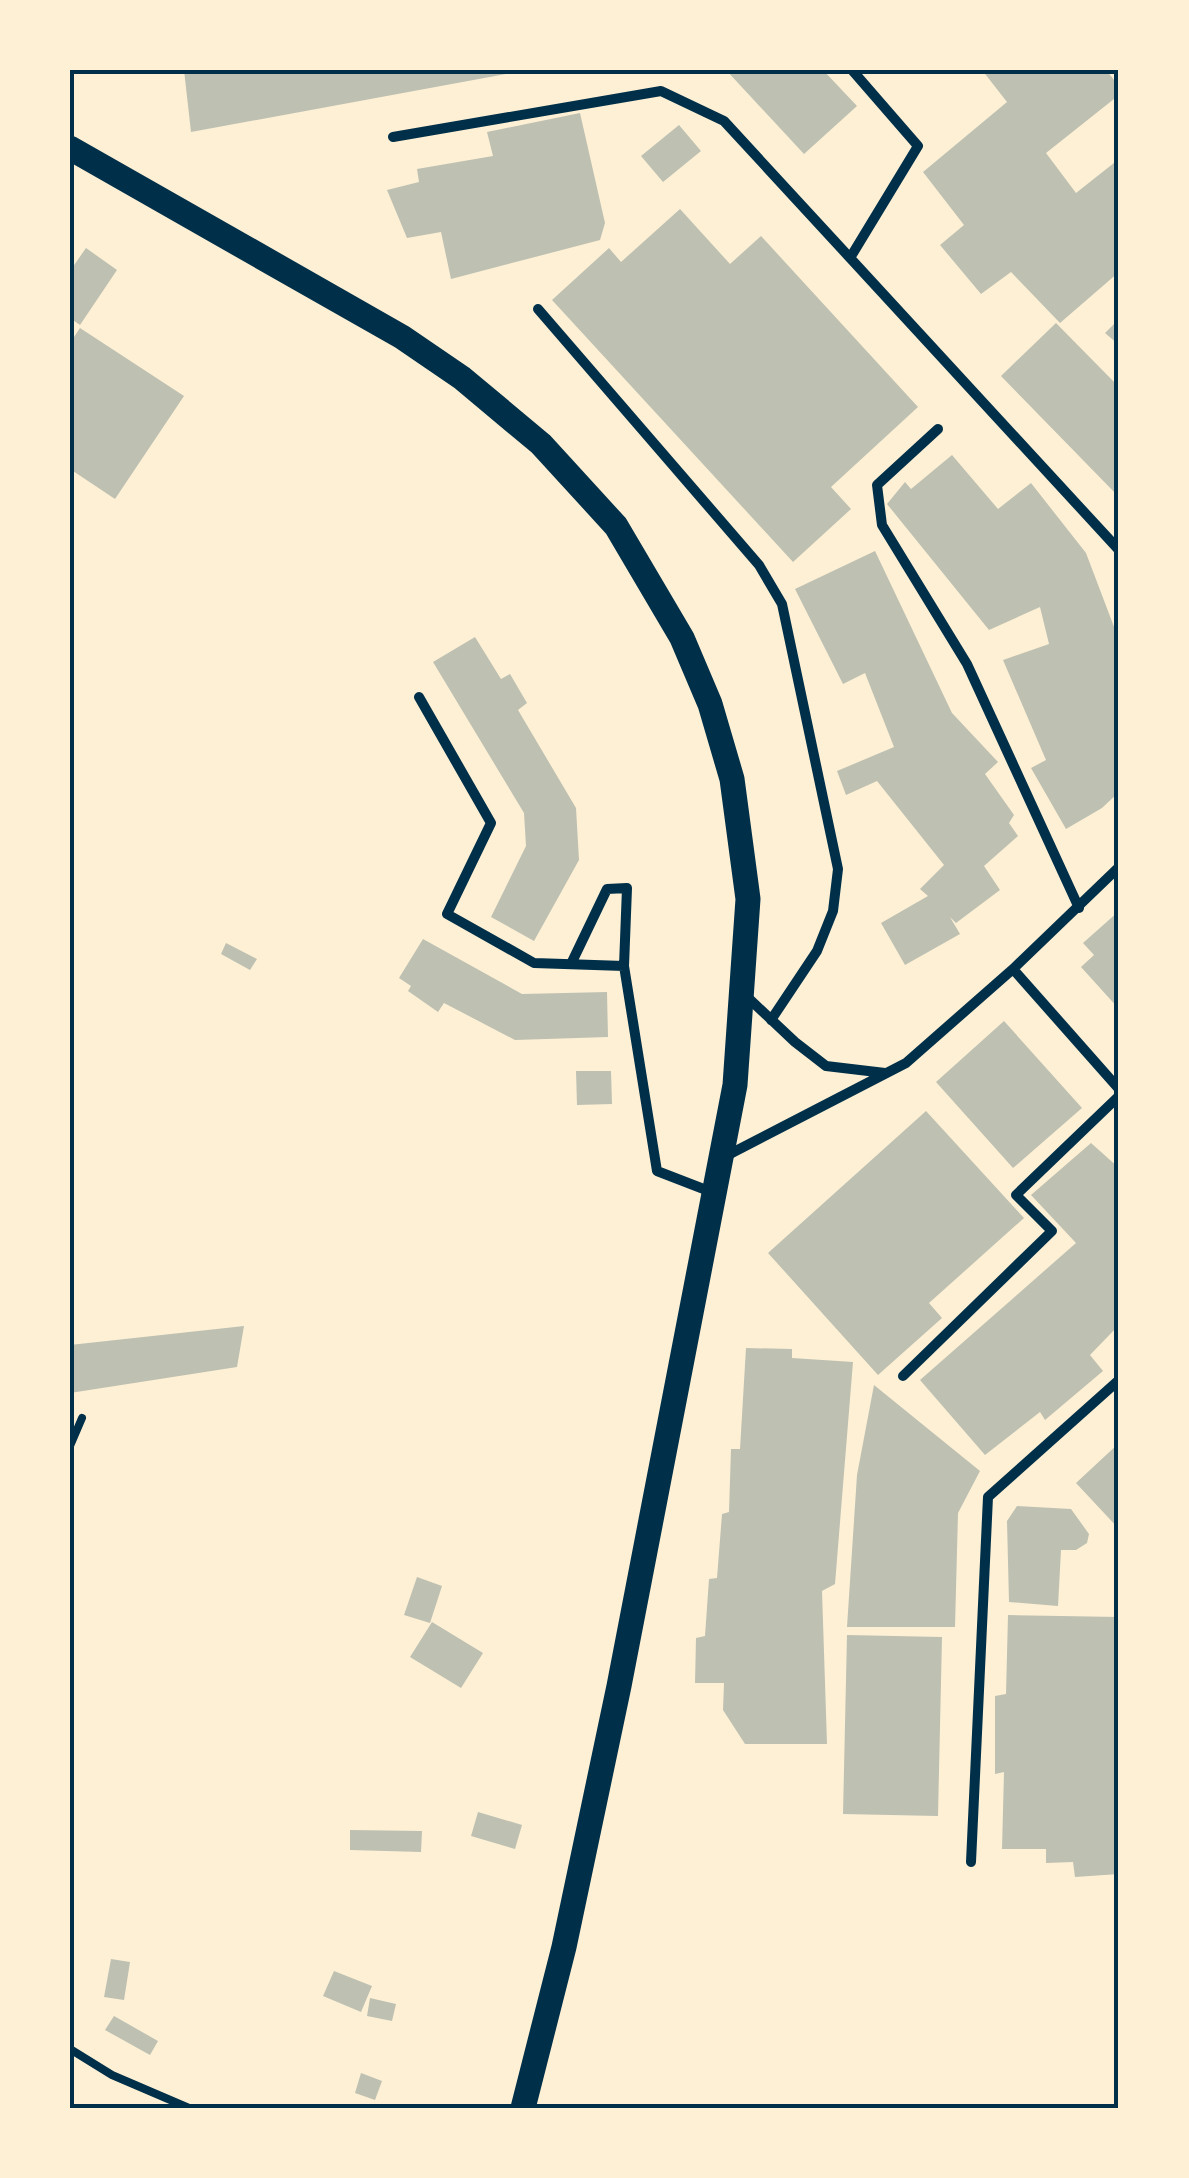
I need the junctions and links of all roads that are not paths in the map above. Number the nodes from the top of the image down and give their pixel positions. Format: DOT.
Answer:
graph roads {
  1 [pos="852,70"];
  2 [pos="393,137"];
  3 [pos="70,148"];
  4 [pos="850,258"];
  5 [pos="538,309"];
  6 [pos="938,429"];
  7 [pos="1119,550"];
  8 [pos="419,696"];
  9 [pos="1119,867"];
  10 [pos="1079,908"];
  11 [pos="572,964"];
  12 [pos="624,966"];
  13 [pos="1012,969"];
  14 [pos="744,994"];
  15 [pos="772,1020"];
  16 [pos="887,1073"];
  17 [pos="1119,1093"];
  18 [pos="721,1158"];
  19 [pos="716,1194"];
  20 [pos="903,1376"];
  21 [pos="1119,1380"];
  22 [pos="82,1418"];
  23 [pos="70,1446"];
  24 [pos="971,1862"];
  25 [pos="70,2049"];
  26 [pos="189,2108"];
  27 [pos="523,2108"];
  1 -- 4 [label="street"];
  2 -- 4 [label="street"];
  3 -- 14 [label="main road"];
  4 -- 7 [label="street"];
  5 -- 15 [label="street"];
  6 -- 10 [label="street"];
  8 -- 11 [label="street"];
  9 -- 10 [label="street"];
  10 -- 13 [label="street"];
  11 -- 12 [label="street"];
  11 -- 12 [label="street"];
  12 -- 19 [label="street"];
  13 -- 16 [label="street"];
  13 -- 17 [label="street"];
  14 -- 15 [label="street"];
  14 -- 18 [label="main road"];
  15 -- 16 [label="street"];
  16 -- 18 [label="street"];
  17 -- 20 [label="street"];
  18 -- 19 [label="main road"];
  19 -- 27 [label="main road"];
  21 -- 24 [label="street"];
  22 -- 23 [label="lane"];
  25 -- 26 [label="lane"];
}
